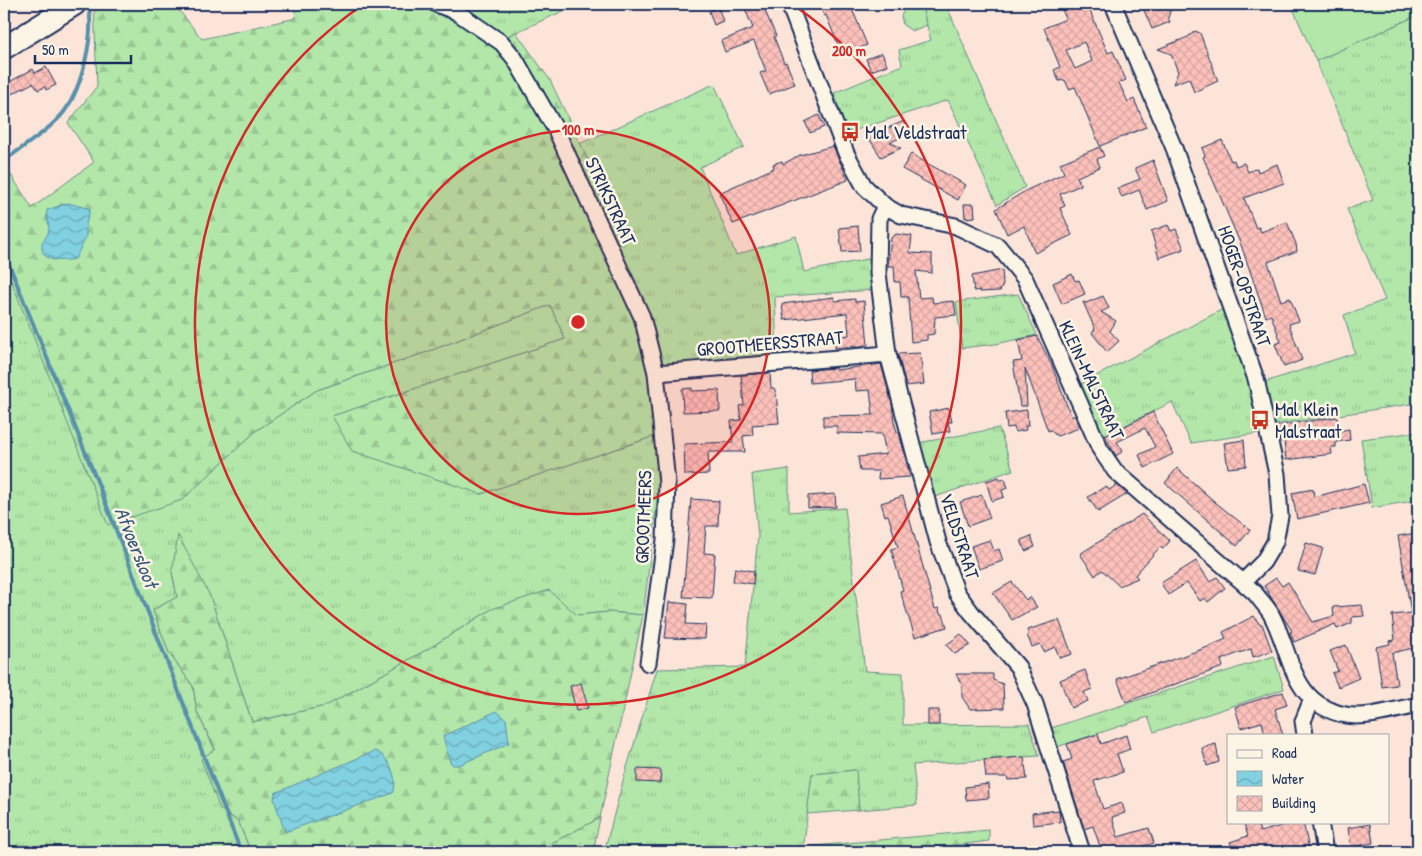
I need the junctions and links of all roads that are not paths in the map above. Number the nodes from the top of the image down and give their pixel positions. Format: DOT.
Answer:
graph roads {
  1 [pos="75,4"];
  2 [pos="436,4"];
  3 [pos="789,4"];
  4 [pos="1113,4"];
  5 [pos="4,48"];
  6 [pos="885,206"];
  7 [pos="888,354"];
  8 [pos="656,373"];
  9 [pos="1243,582"];
  10 [pos="648,663"];
  11 [pos="1312,699"];
  12 [pos="1418,705"];
  13 [pos="1305,734"];
  14 [pos="1320,824"];
  15 [pos="1082,852"];
  16 [pos="1325,852"];
  1 -- 5 [label="main road"];
  2 -- 8 [label="street, STRIKSTRAAT"];
  3 -- 6 [label="street, KLEIN-MALSTRAAT"];
  4 -- 9 [label="street, HOGER-OPSTRAAT"];
  6 -- 7 [label="street, VELDSTRAAT"];
  6 -- 9 [label="street, KLEIN-MALSTRAAT"];
  7 -- 8 [label="street, GROOTMEERSSTRAAT"];
  7 -- 15 [label="street, VELDSTRAAT"];
  8 -- 10 [label="street, GROOTMEERS"];
  9 -- 11 [label="street, KLEIN-MALSTRAAT"];
  11 -- 12 [label="street, KLEIN-MALSTRAAT"];
  11 -- 13 [label="street"];
  14 -- 16 [label="street"];
}
